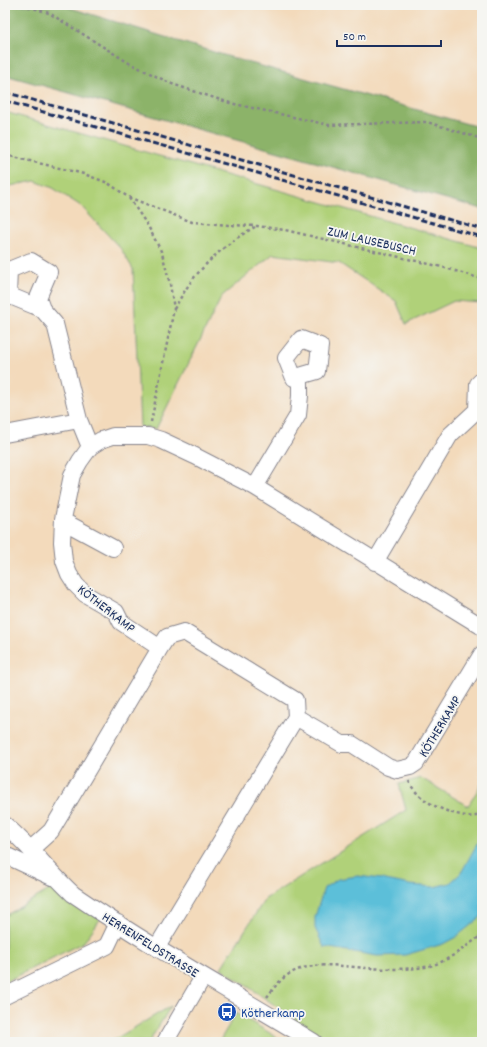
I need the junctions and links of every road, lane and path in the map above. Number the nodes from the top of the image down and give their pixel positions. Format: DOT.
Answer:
graph roads {
  1 [pos="23,5"];
  2 [pos="482,139"];
  3 [pos="5,155"];
  4 [pos="128,197"];
  5 [pos="257,226"];
  6 [pos="482,279"];
  7 [pos="42,309"];
  8 [pos="174,309"];
  9 [pos="300,376"];
  10 [pos="482,380"];
  11 [pos="479,410"];
  12 [pos="79,420"];
  13 [pos="5,434"];
  14 [pos="148,436"];
  15 [pos="90,447"];
  16 [pos="255,487"];
  17 [pos="63,521"];
  18 [pos="114,548"];
  19 [pos="375,562"];
  20 [pos="482,626"];
  21 [pos="160,648"];
  22 [pos="482,654"];
  23 [pos="296,717"];
  24 [pos="404,769"];
  25 [pos="482,815"];
  26 [pos="5,826"];
  27 [pos="31,849"];
  28 [pos="5,855"];
  29 [pos="59,880"];
  30 [pos="118,923"];
  31 [pos="482,935"];
  32 [pos="157,947"];
  33 [pos="203,977"];
  34 [pos="5,996"];
  35 [pos="259,1009"];
  36 [pos="165,1042"];
  37 [pos="314,1042"];
  1 -- 2 [label="path"];
  3 -- 4 [label="path, ZUM LAUSEBUSCH"];
  4 -- 5 [label="path, ZUM LAUSEBUSCH"];
  4 -- 8 [label="path, ZUM LAUSEBUSCH"];
  5 -- 6 [label="path, ZUM LAUSEBUSCH"];
  5 -- 8 [label="path, ZUM LAUSEBUSCH"];
  7 -- 12 [label="street"];
  8 -- 14 [label="path, ZUM LAUSEBUSCH"];
  9 -- 16 [label="street"];
  10 -- 11 [label="street"];
  11 -- 19 [label="street"];
  12 -- 13 [label="street"];
  12 -- 15 [label="street"];
  14 -- 15 [label="street, KÖTHERKAMP"];
  14 -- 16 [label="street, KÖTHERKAMP"];
  15 -- 17 [label="street, KÖTHERKAMP"];
  16 -- 19 [label="street, KÖTHERKAMP"];
  17 -- 18 [label="street"];
  17 -- 21 [label="street, KÖTHERKAMP"];
  19 -- 20 [label="street, KÖTHERKAMP"];
  21 -- 23 [label="street"];
  21 -- 27 [label="street"];
  22 -- 24 [label="street, KÖTHERKAMP"];
  23 -- 24 [label="street, KÖTHERKAMP"];
  23 -- 32 [label="street"];
  24 -- 25 [label="path"];
  26 -- 27 [label="street, HERRENFELDSTRASSE"];
  27 -- 29 [label="street, HERRENFELDSTRASSE"];
  28 -- 29 [label="street"];
  29 -- 30 [label="street, HERRENFELDSTRASSE"];
  30 -- 32 [label="street, HERRENFELDSTRASSE"];
  30 -- 34 [label="street"];
  31 -- 35 [label="path"];
  32 -- 33 [label="street, HERRENFELDSTRASSE"];
  33 -- 35 [label="street, HERRENFELDSTRASSE"];
  33 -- 36 [label="street"];
  35 -- 37 [label="street, HERRENFELDSTRASSE"];
}
